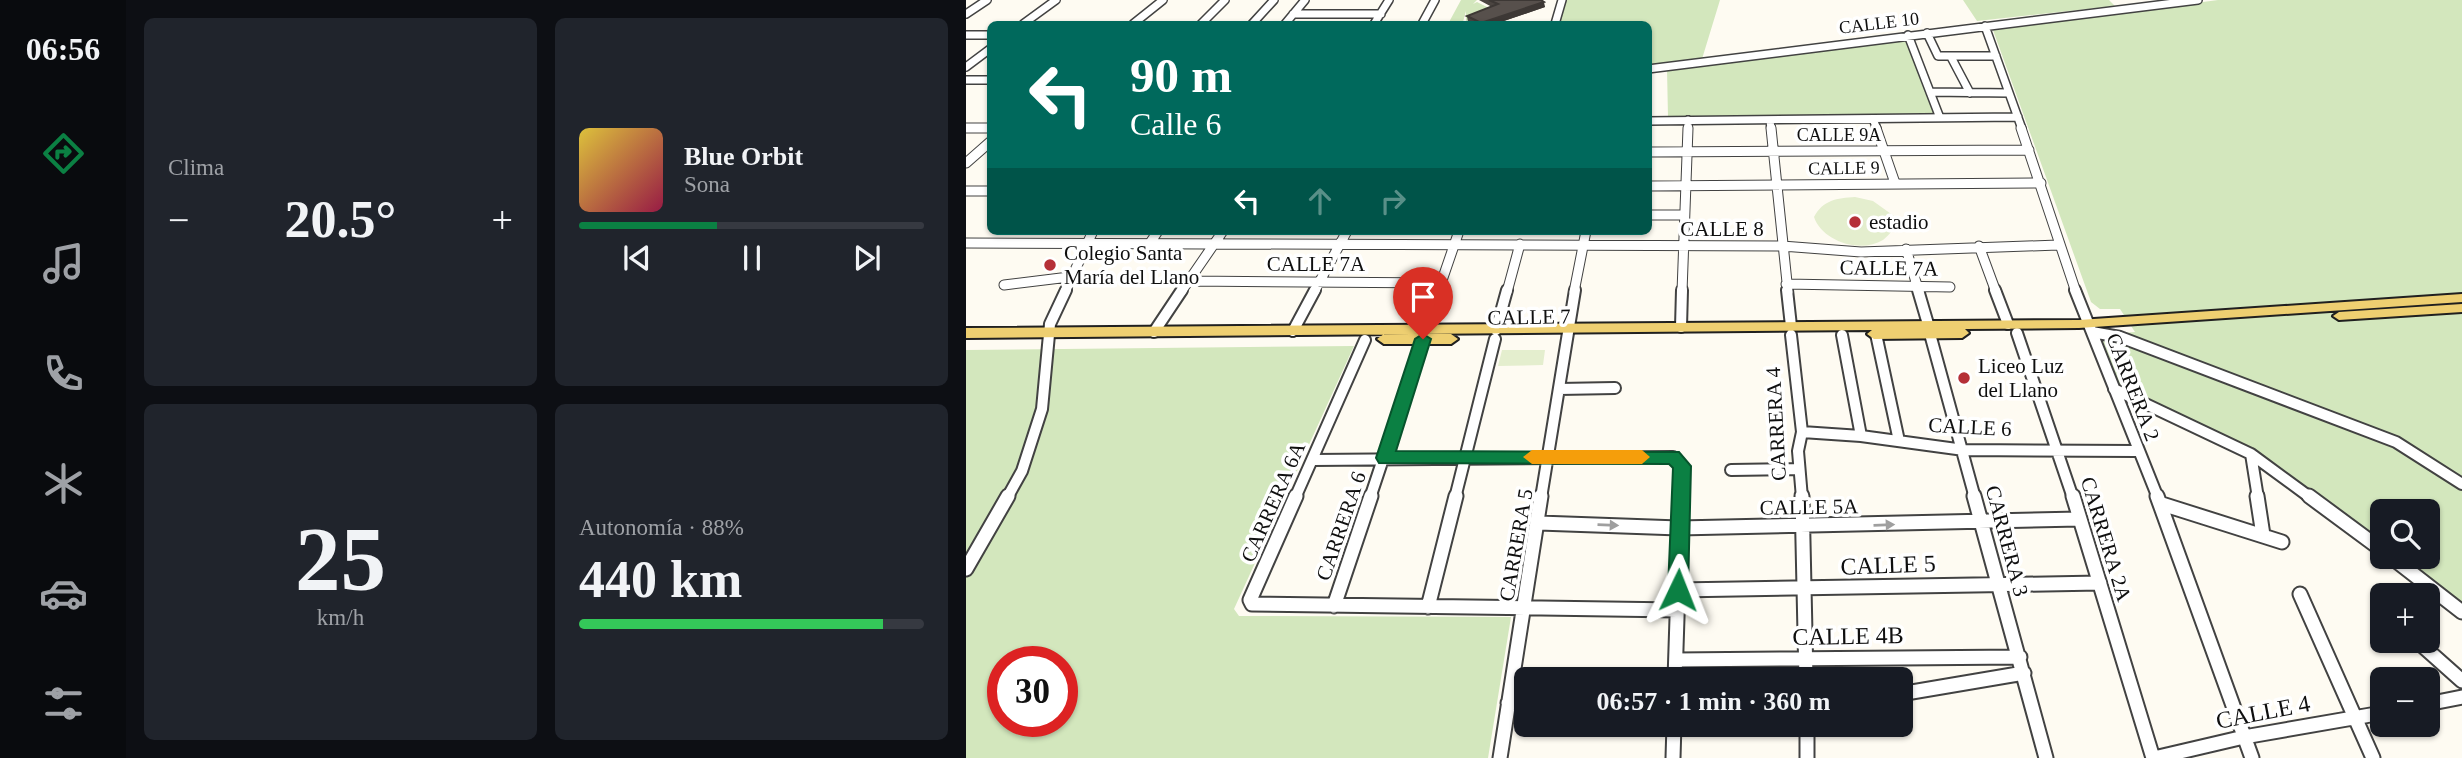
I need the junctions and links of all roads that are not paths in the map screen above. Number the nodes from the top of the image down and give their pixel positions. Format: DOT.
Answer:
graph roads {
  1 [pos="987,0"];
  2 [pos="1056,0"];
  3 [pos="1163,0"];
  4 [pos="1225,0"];
  5 [pos="1274,0"];
  6 [pos="1305,0"];
  7 [pos="1389,0"];
  8 [pos="1435,0"];
  9 [pos="1562,0"];
  10 [pos="2111,0"];
  11 [pos="2198,0"];
  12 [pos="2185,1"];
  13 [pos="2121,10"];
  14 [pos="966,14"];
  15 [pos="1293,14"];
  16 [pos="1381,14"];
  17 [pos="1027,21"];
  18 [pos="1137,21"];
  19 [pos="1204,21"];
  20 [pos="1255,21"];
  21 [pos="1287,21"];
  22 [pos="1376,21"];
  23 [pos="1424,21"];
  24 [pos="1556,21"];
  25 [pos="1985,26"];
  26 [pos="1927,33"];
  27 [pos="966,35"];
  28 [pos="987,35"];
  29 [pos="1908,36"];
  30 [pos="987,50"];
  31 [pos="1996,56"];
  32 [pos="1951,57"];
  33 [pos="966,67"];
  34 [pos="1652,68"];
  35 [pos="966,78"];
  36 [pos="987,78"];
  37 [pos="1930,92"];
  38 [pos="1970,93"];
  39 [pos="2009,93"];
  40 [pos="2018,117"];
  41 [pos="1873,118"];
  42 [pos="1940,118"];
  43 [pos="1688,120"];
  44 [pos="1770,120"];
  45 [pos="1652,121"];
  46 [pos="966,128"];
  47 [pos="987,128"];
  48 [pos="987,145"];
  49 [pos="2029,150"];
  50 [pos="1773,151"];
  51 [pos="1884,151"];
  52 [pos="1652,152"];
  53 [pos="1686,152"];
  54 [pos="966,163"];
  55 [pos="2041,183"];
  56 [pos="1895,184"];
  57 [pos="1776,185"];
  58 [pos="1652,186"];
  59 [pos="1684,187"];
  60 [pos="966,191"];
  61 [pos="987,191"];
  62 [pos="1652,215"];
  63 [pos="1683,215"];
  64 [pos="1091,235"];
  65 [pos="1155,235"];
  66 [pos="1220,235"];
  67 [pos="1344,235"];
  68 [pos="1400,235"];
  69 [pos="1458,235"];
  70 [pos="1585,235"];
  71 [pos="1087,242"];
  72 [pos="966,243"];
  73 [pos="1150,243"];
  74 [pos="1215,243"];
  75 [pos="1396,243"];
  76 [pos="1456,243"];
  77 [pos="1340,244"];
  78 [pos="1520,244"];
  79 [pos="2058,245"];
  80 [pos="1583,246"];
  81 [pos="1681,246"];
  82 [pos="1782,246"];
  83 [pos="1979,246"];
  84 [pos="1906,249"];
  85 [pos="1069,277"];
  86 [pos="1190,281"];
  87 [pos="1322,282"];
  88 [pos="1443,283"];
  89 [pos="1786,284"];
  90 [pos="1004,285"];
  91 [pos="1917,286"];
  92 [pos="1950,287"];
  93 [pos="2462,298"];
  94 [pos="2462,308"];
  95 [pos="1681,327"];
  96 [pos="2013,328"];
  97 [pos="2090,328"];
  98 [pos="1929,329"];
  99 [pos="1791,330"];
  100 [pos="1293,331"];
  101 [pos="1154,332"];
  102 [pos="966,333"];
  103 [pos="1567,333"];
  104 [pos="1425,334"];
  105 [pos="1496,334"];
  106 [pos="1876,334"];
  107 [pos="1842,335"];
  108 [pos="1047,337"];
  109 [pos="1365,340"];
  110 [pos="966,343"];
  111 [pos="1615,388"];
  112 [pos="1559,389"];
  113 [pos="2114,389"];
  114 [pos="1802,432"];
  115 [pos="1861,436"];
  116 [pos="1899,441"];
  117 [pos="2057,449"];
  118 [pos="1964,450"];
  119 [pos="2137,451"];
  120 [pos="2251,454"];
  121 [pos="1468,457"];
  122 [pos="1550,457"];
  123 [pos="1385,458"];
  124 [pos="1313,460"];
  125 [pos="1799,469"];
  126 [pos="1731,470"];
  127 [pos="2462,484"];
  128 [pos="2161,504"];
  129 [pos="2079,519"];
  130 [pos="1982,522"];
  131 [pos="1539,523"];
  132 [pos="1804,527"];
  133 [pos="1679,528"];
  134 [pos="2263,534"];
  135 [pos="2370,541"];
  136 [pos="2283,542"];
  137 [pos="966,569"];
  138 [pos="2407,569"];
  139 [pos="2100,583"];
  140 [pos="1997,584"];
  141 [pos="1678,590"];
  142 [pos="1805,590"];
  143 [pos="2300,594"];
  144 [pos="1334,606"];
  145 [pos="1427,607"];
  146 [pos="1525,607"];
  147 [pos="1677,610"];
  148 [pos="2462,612"];
  149 [pos="2431,653"];
  150 [pos="2020,657"];
  151 [pos="1805,659"];
  152 [pos="1676,660"];
  153 [pos="1676,667"];
  154 [pos="1805,667"];
  155 [pos="2024,673"];
  156 [pos="2462,681"];
  157 [pos="1913,692"];
  158 [pos="2462,697"];
  159 [pos="2440,701"];
  160 [pos="1508,703"];
  161 [pos="1514,703"];
  162 [pos="2370,715"];
  163 [pos="2357,718"];
  164 [pos="1674,737"];
  165 [pos="1807,737"];
  166 [pos="2244,737"];
  167 [pos="1500,758"];
  168 [pos="1673,758"];
  169 [pos="1807,758"];
  170 [pos="2046,758"];
  171 [pos="2154,758"];
  172 [pos="2252,758"];
  173 [pos="2373,758"];
  1 -- 14 [label="street"];
  2 -- 17 [label="street"];
  3 -- 18 [label="street"];
  4 -- 19 [label="street"];
  5 -- 20 [label="street"];
  6 -- 15 [label="street"];
  7 -- 16 [label="street"];
  8 -- 23 [label="street"];
  9 -- 24 [label="street"];
  10 -- 13 [label="street"];
  11 -- 12 [label="street, CALLE 10"];
  12 -- 13 [label="street, CALLE 10"];
  13 -- 25 [label="street, CALLE 10"];
  15 -- 16 [label="street"];
  15 -- 21 [label="street"];
  16 -- 22 [label="street"];
  25 -- 26 [label="street, CALLE 10"];
  25 -- 31 [label="street, CARRERA 2"];
  26 -- 29 [label="street, CALLE 10"];
  26 -- 32 [label="street"];
  27 -- 28 [label="street"];
  29 -- 34 [label="street, CALLE 10"];
  29 -- 37 [label="street"];
  30 -- 33 [label="street"];
  31 -- 32 [label="street"];
  31 -- 39 [label="street, CARRERA 2"];
  32 -- 38 [label="street"];
  35 -- 36 [label="street"];
  37 -- 38 [label="street"];
  37 -- 42 [label="street"];
  38 -- 39 [label="street"];
  39 -- 40 [label="street, CARRERA 2"];
  40 -- 42 [label="street"];
  40 -- 49 [label="street, CARRERA 2"];
  41 -- 42 [label="street"];
  41 -- 44 [label="street"];
  41 -- 51 [label="street"];
  43 -- 44 [label="street"];
  43 -- 45 [label="street"];
  43 -- 53 [label="street"];
  44 -- 50 [label="street, CARRERA 4"];
  46 -- 47 [label="street"];
  48 -- 54 [label="street"];
  49 -- 51 [label="street, CALLE 9A"];
  49 -- 55 [label="street, CARRERA 2"];
  50 -- 51 [label="street, CALLE 9A"];
  50 -- 53 [label="street, CALLE 9A"];
  50 -- 57 [label="street, CARRERA 4"];
  51 -- 56 [label="street"];
  52 -- 53 [label="street, CALLE 9A"];
  53 -- 59 [label="street"];
  55 -- 56 [label="street, CALLE 9"];
  55 -- 79 [label="street, CARRERA 2"];
  56 -- 57 [label="street, CALLE 9"];
  57 -- 59 [label="street, CALLE 9"];
  57 -- 82 [label="street, CARRERA 4"];
  58 -- 59 [label="street, CALLE 9"];
  59 -- 63 [label="street"];
  60 -- 61 [label="street"];
  62 -- 63 [label="street"];
  63 -- 81 [label="street"];
  64 -- 71 [label="street"];
  65 -- 73 [label="street"];
  66 -- 74 [label="street"];
  67 -- 77 [label="street"];
  68 -- 75 [label="street"];
  69 -- 76 [label="street, CARRERA 6"];
  70 -- 80 [label="street"];
  71 -- 72 [label="street, CALLE 8"];
  71 -- 73 [label="street, CALLE 8"];
  71 -- 85 [label="street"];
  73 -- 74 [label="street, CALLE 8"];
  74 -- 77 [label="street, CALLE 8"];
  74 -- 86 [label="street"];
  75 -- 76 [label="street, CALLE 8"];
  75 -- 77 [label="street, CALLE 8"];
  76 -- 78 [label="street, CALLE 8"];
  76 -- 88 [label="street, CARRERA 6"];
  77 -- 87 [label="street"];
  78 -- 80 [label="street, CALLE 8"];
  78 -- 105 [label="street"];
  79 -- 83 [label="street, CALLE 8"];
  79 -- 97 [label="street, CARRERA 2"];
  80 -- 81 [label="street, CALLE 8"];
  80 -- 103 [label="street, CARRERA 5"];
  81 -- 82 [label="street, CALLE 8"];
  81 -- 95 [label="street"];
  82 -- 84 [label="street, CALLE 8"];
  82 -- 89 [label="street, CARRERA 4"];
  83 -- 84 [label="street, CALLE 8"];
  83 -- 96 [label="street, CARRERA 2A"];
  84 -- 91 [label="street, CARRERA 3"];
  85 -- 90 [label="street"];
  85 -- 108 [label="street"];
  86 -- 87 [label="street, CALLE 7A"];
  86 -- 101 [label="street"];
  87 -- 88 [label="street, CALLE 7A"];
  87 -- 100 [label="street"];
  88 -- 104 [label="street, CARRERA 6"];
  89 -- 91 [label="street, CALLE 7A"];
  89 -- 99 [label="street, CARRERA 4"];
  91 -- 92 [label="street, CALLE 7A"];
  91 -- 98 [label="street, CARRERA 3"];
  93 -- 97 [label="main road"];
  94 -- 97 [label="main road"];
  95 -- 99 [label="main road, CALLE 7"];
  95 -- 103 [label="main road, CALLE 7"];
  96 -- 97 [label="main road, CALLE 7"];
  96 -- 98 [label="main road, CALLE 7"];
  96 -- 117 [label="street, CARRERA 2A"];
  97 -- 113 [label="street, CARRERA 2"];
  97 -- 127 [label="street"];
  98 -- 99 [label="main road, CALLE 7"];
  98 -- 106 [label="main road, CALLE 7"];
  98 -- 118 [label="street, CARRERA 3"];
  99 -- 103 [label="main road, CALLE 7"];
  99 -- 107 [label="main road, CALLE 7"];
  99 -- 114 [label="street, CARRERA 4"];
  100 -- 101 [label="main road, CALLE 7"];
  100 -- 104 [label="main road, CALLE 7"];
  101 -- 108 [label="main road, CALLE 7"];
  102 -- 108 [label="main road, CALLE 7"];
  103 -- 105 [label="main road, CALLE 7"];
  103 -- 112 [label="street, CARRERA 5"];
  104 -- 105 [label="main road, CALLE 7"];
  104 -- 109 [label="main road, CALLE 7"];
  104 -- 123 [label="street, CARRERA 6"];
  105 -- 121 [label="street"];
  106 -- 107 [label="main road, CALLE 7"];
  106 -- 116 [label="street"];
  107 -- 115 [label="street"];
  108 -- 109 [label="main road, CALLE 7"];
  108 -- 110 [label="main road, CALLE 7"];
  108 -- 137 [label="street"];
  109 -- 124 [label="street, CARRERA 6A"];
  111 -- 112 [label="street"];
  112 -- 122 [label="street, CARRERA 5"];
  113 -- 119 [label="street, CARRERA 2"];
  113 -- 120 [label="street"];
  114 -- 115 [label="street, CALLE 6"];
  114 -- 125 [label="street, CARRERA 4"];
  115 -- 116 [label="street, CALLE 6"];
  116 -- 118 [label="street, CALLE 6"];
  117 -- 118 [label="street, CALLE 6"];
  117 -- 119 [label="street, CALLE 6"];
  117 -- 129 [label="street, CARRERA 2A"];
  118 -- 130 [label="street, CARRERA 3"];
  119 -- 128 [label="street, CARRERA 2"];
  120 -- 134 [label="street"];
  120 -- 135 [label="street"];
  121 -- 122 [label="street"];
  121 -- 123 [label="street"];
  121 -- 145 [label="street"];
  122 -- 131 [label="street, CARRERA 5"];
  122 -- 133 [label="street"];
  123 -- 124 [label="street"];
  123 -- 144 [label="street, CARRERA 6"];
  124 -- 144 [label="street, CARRERA 6A"];
  125 -- 126 [label="street"];
  125 -- 132 [label="street, CARRERA 4"];
  128 -- 134 [label="street"];
  128 -- 166 [label="street, CARRERA 2"];
  129 -- 130 [label="street, CALLE 5A"];
  129 -- 139 [label="street, CARRERA 2A"];
  132 -- 130 [label="street, CALLE 5A, one-way"];
  130 -- 140 [label="street, CARRERA 3"];
  131 -- 133 [label="street, CALLE 5A, one-way"];
  131 -- 146 [label="street, CARRERA 5"];
  132 -- 133 [label="street, CALLE 5A"];
  132 -- 142 [label="street, CARRERA 4"];
  133 -- 141 [label="street"];
  134 -- 136 [label="street"];
  138 -- 148 [label="street"];
  139 -- 140 [label="street, CALLE 5"];
  139 -- 171 [label="street, CARRERA 2A"];
  140 -- 142 [label="street, CALLE 5"];
  140 -- 150 [label="street, CARRERA 3"];
  141 -- 142 [label="street, CALLE 5"];
  141 -- 147 [label="street"];
  142 -- 151 [label="street, CARRERA 4"];
  143 -- 163 [label="street"];
  144 -- 145 [label="street"];
  145 -- 146 [label="street"];
  146 -- 147 [label="street"];
  146 -- 160 [label="street, CARRERA 5"];
  147 -- 152 [label="street"];
  149 -- 156 [label="street"];
  150 -- 151 [label="street, CALLE 4B"];
  150 -- 155 [label="street, CARRERA 3"];
  151 -- 152 [label="street, CALLE 4B"];
  151 -- 154 [label="street, CARRERA 4"];
  152 -- 153 [label="street"];
  155 -- 157 [label="street"];
  155 -- 170 [label="street, CARRERA 3"];
  158 -- 159 [label="street"];
  160 -- 161 [label="street"];
  160 -- 167 [label="street, CARRERA 5"];
  162 -- 163 [label="street, CALLE 4"];
  163 -- 166 [label="street, CALLE 4"];
  163 -- 173 [label="street"];
  164 -- 168 [label="street"];
  165 -- 169 [label="street"];
  166 -- 171 [label="street, CALLE 4"];
  166 -- 172 [label="street, CARRERA 2"];
}
